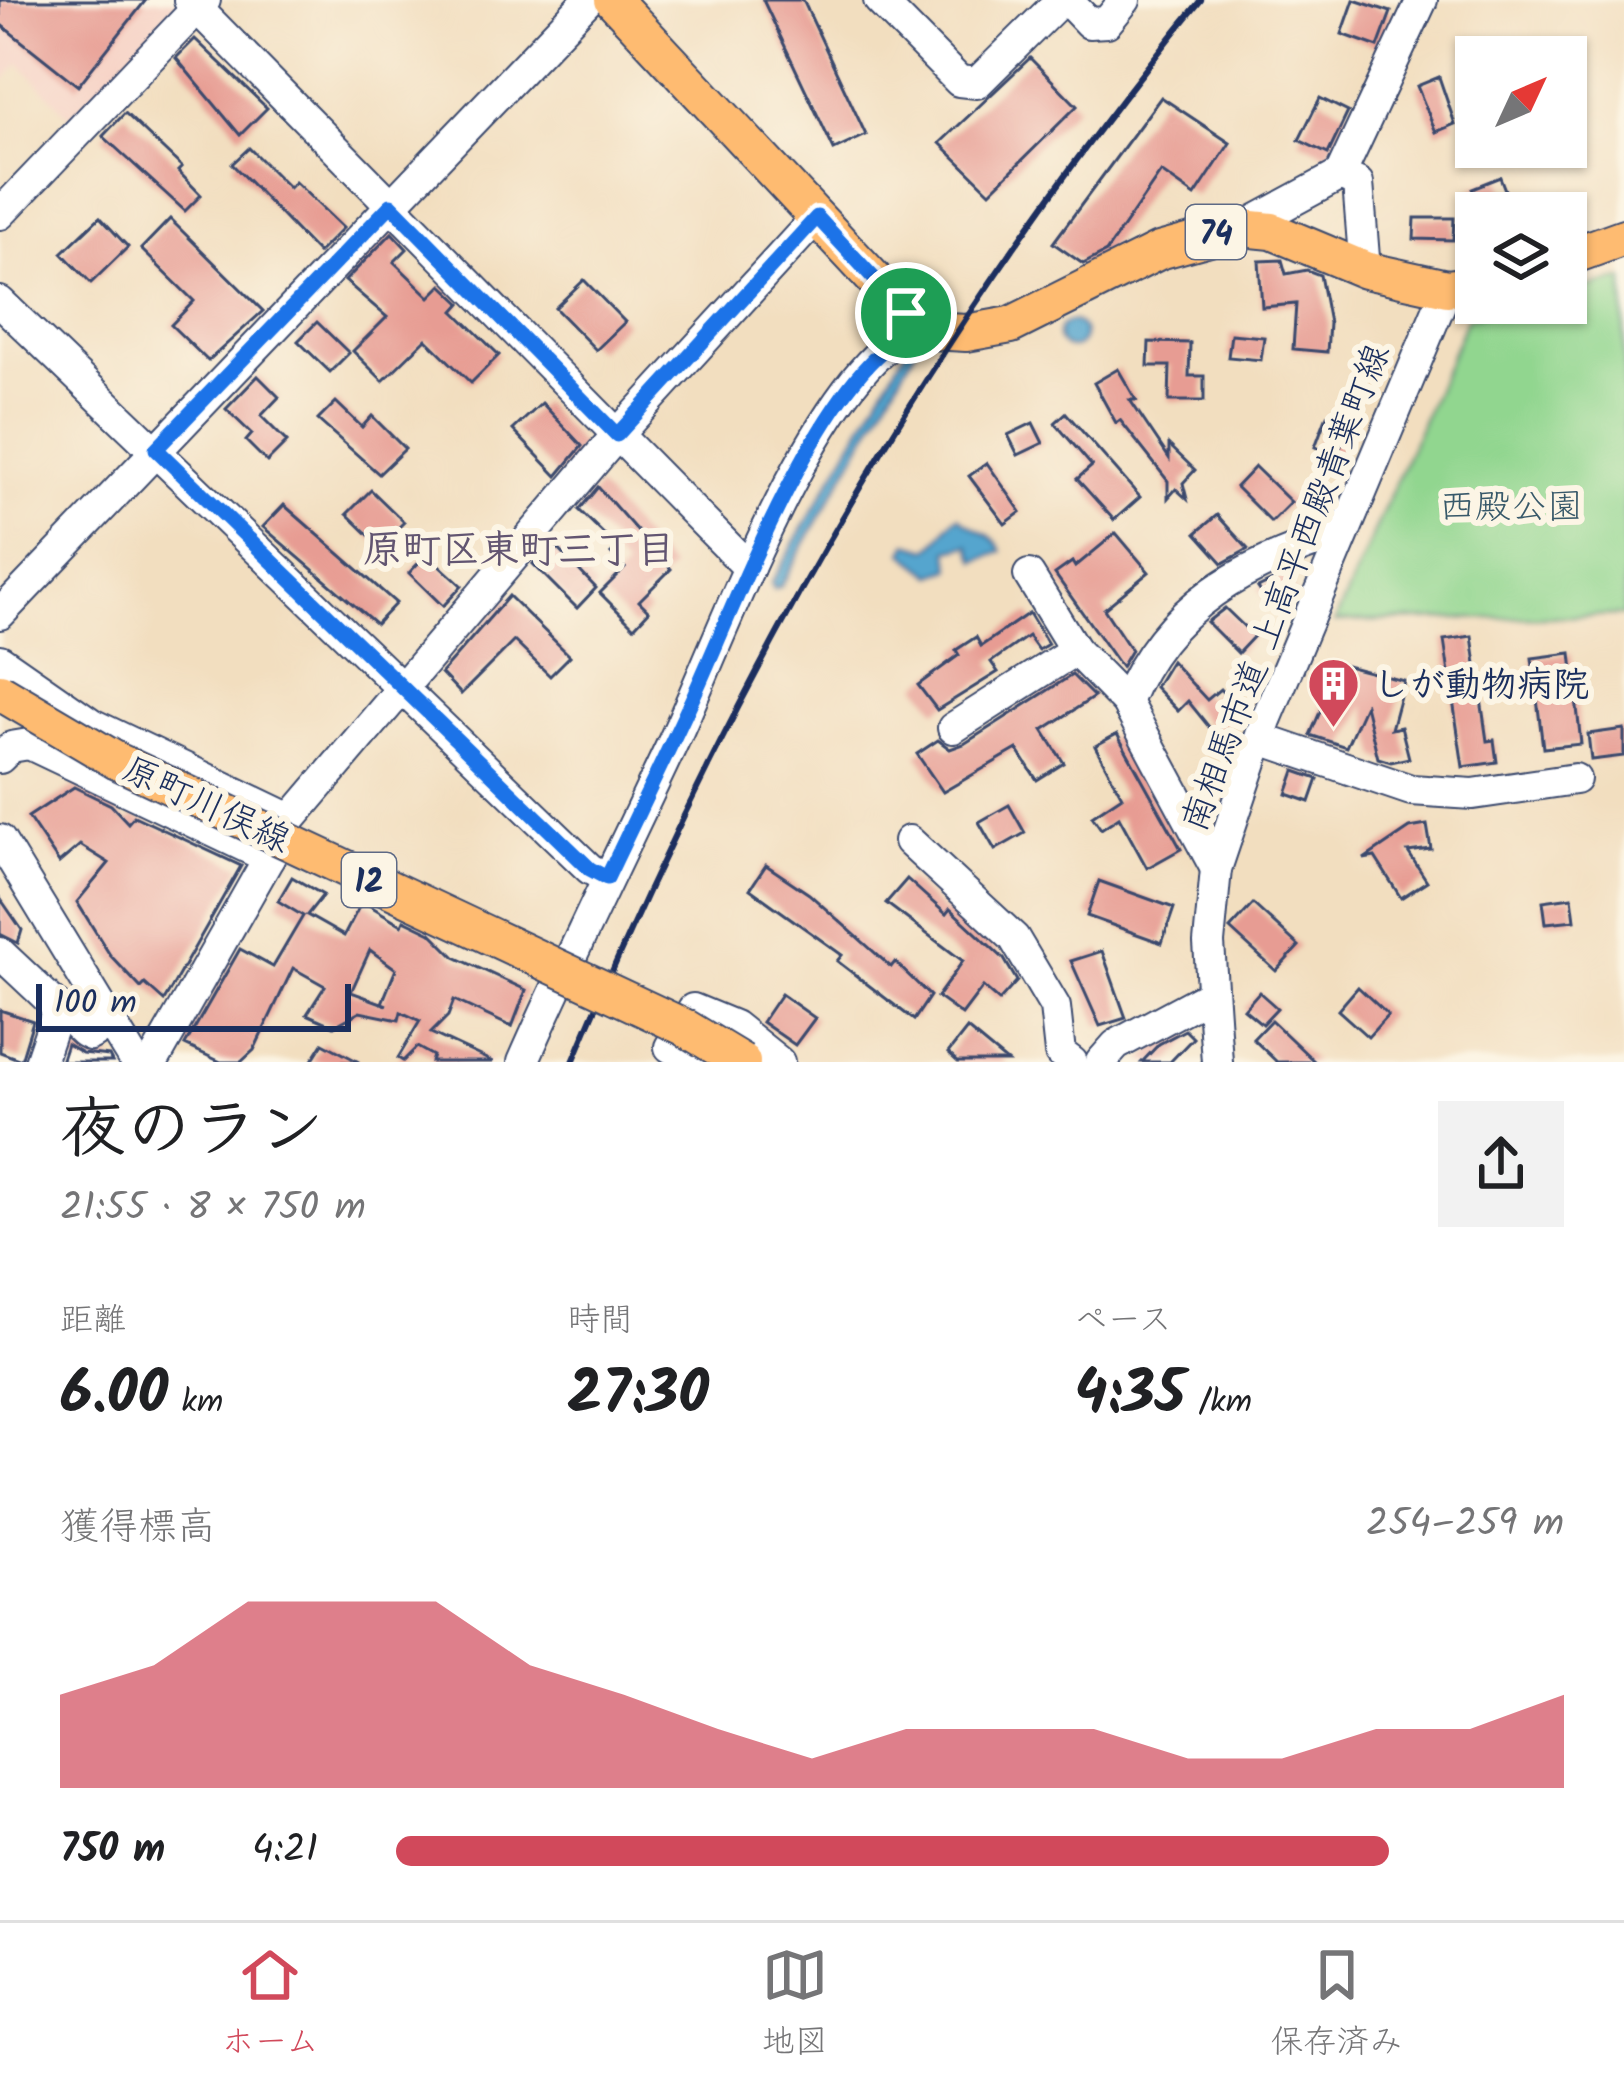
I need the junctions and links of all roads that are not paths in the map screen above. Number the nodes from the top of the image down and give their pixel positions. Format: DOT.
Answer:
graph roads {
  1 [pos="588,0"];
  2 [pos="613,0"];
  3 [pos="880,0"];
  4 [pos="1064,0"];
  5 [pos="1125,0"];
  6 [pos="1422,0"];
  7 [pos="197,3"];
  8 [pos="1340,175"];
  9 [pos="391,205"];
  10 [pos="0,214"];
  11 [pos="817,217"];
  12 [pos="1242,228"];
  13 [pos="1622,244"];
  14 [pos="1587,252"];
  15 [pos="1365,270"];
  16 [pos="1455,285"];
  17 [pos="1455,299"];
  18 [pos="0,302"];
  19 [pos="915,330"];
  20 [pos="617,435"];
  21 [pos="156,449"];
  22 [pos="1343,533"];
  23 [pos="748,568"];
  24 [pos="1029,574"];
  25 [pos="0,614"];
  26 [pos="1075,650"];
  27 [pos="0,660"];
  28 [pos="400,687"];
  29 [pos="0,692"];
  30 [pos="1126,702"];
  31 [pos="953,728"];
  32 [pos="1261,740"];
  33 [pos="0,758"];
  34 [pos="1575,779"];
  35 [pos="280,839"];
  36 [pos="0,840"];
  37 [pos="909,841"];
  38 [pos="1216,869"];
  39 [pos="607,878"];
  40 [pos="0,953"];
  41 [pos="563,971"];
  42 [pos="1210,994"];
  43 [pos="58,1009"];
  44 [pos="113,1021"];
  45 [pos="40,1062"];
  46 [pos="135,1062"];
  47 [pos="153,1062"];
  48 [pos="523,1062"];
  49 [pos="696,1062"];
  50 [pos="742,1062"];
  51 [pos="779,1062"];
  52 [pos="1072,1062"];
  53 [pos="1101,1062"];
  54 [pos="1217,1062"];
  1 -- 9 [label="street"];
  2 -- 11 [label="main road"];
  3 -- 4 [label="street"];
  4 -- 5 [label="street"];
  6 -- 8 [label="street"];
  7 -- 9 [label="street"];
  7 -- 10 [label="street"];
  8 -- 12 [label="street"];
  8 -- 15 [label="street"];
  9 -- 20 [label="street"];
  9 -- 21 [label="street"];
  11 -- 19 [label="main road"];
  11 -- 20 [label="street"];
  12 -- 15 [label="main road, 74"];
  12 -- 19 [label="main road, 74"];
  13 -- 14 [label="main road"];
  15 -- 16 [label="main road, 74"];
  17 -- 22 [label="street, 南相馬市道 上高平西殿青葉町線"];
  18 -- 21 [label="street"];
  19 -- 23 [label="street"];
  20 -- 23 [label="street"];
  20 -- 28 [label="street"];
  21 -- 25 [label="street"];
  21 -- 28 [label="street"];
  22 -- 30 [label="street"];
  22 -- 32 [label="street, 南相馬市道 上高平西殿青葉町線"];
  23 -- 39 [label="street"];
  24 -- 26 [label="street"];
  26 -- 30 [label="street"];
  26 -- 31 [label="street"];
  27 -- 35 [label="street"];
  28 -- 35 [label="street"];
  28 -- 39 [label="street"];
  29 -- 50 [label="main road, 原町川俣線 / 12, bridge"];
  30 -- 38 [label="street"];
  32 -- 34 [label="street"];
  32 -- 38 [label="street, 南相馬市道 上高平西殿青葉町線"];
  33 -- 35 [label="street"];
  35 -- 41 [label="street"];
  35 -- 47 [label="street"];
  36 -- 44 [label="street"];
  37 -- 52 [label="street"];
  38 -- 42 [label="street, 南相馬市道 上高平西殿青葉町線"];
  39 -- 41 [label="street"];
  40 -- 43 [label="street"];
  41 -- 48 [label="street"];
  42 -- 53 [label="street"];
  42 -- 54 [label="street, 南相馬市道 上高平西殿青葉町線"];
  43 -- 44 [label="street"];
  43 -- 45 [label="street"];
  44 -- 46 [label="street"];
  49 -- 51 [label="street"];
}
